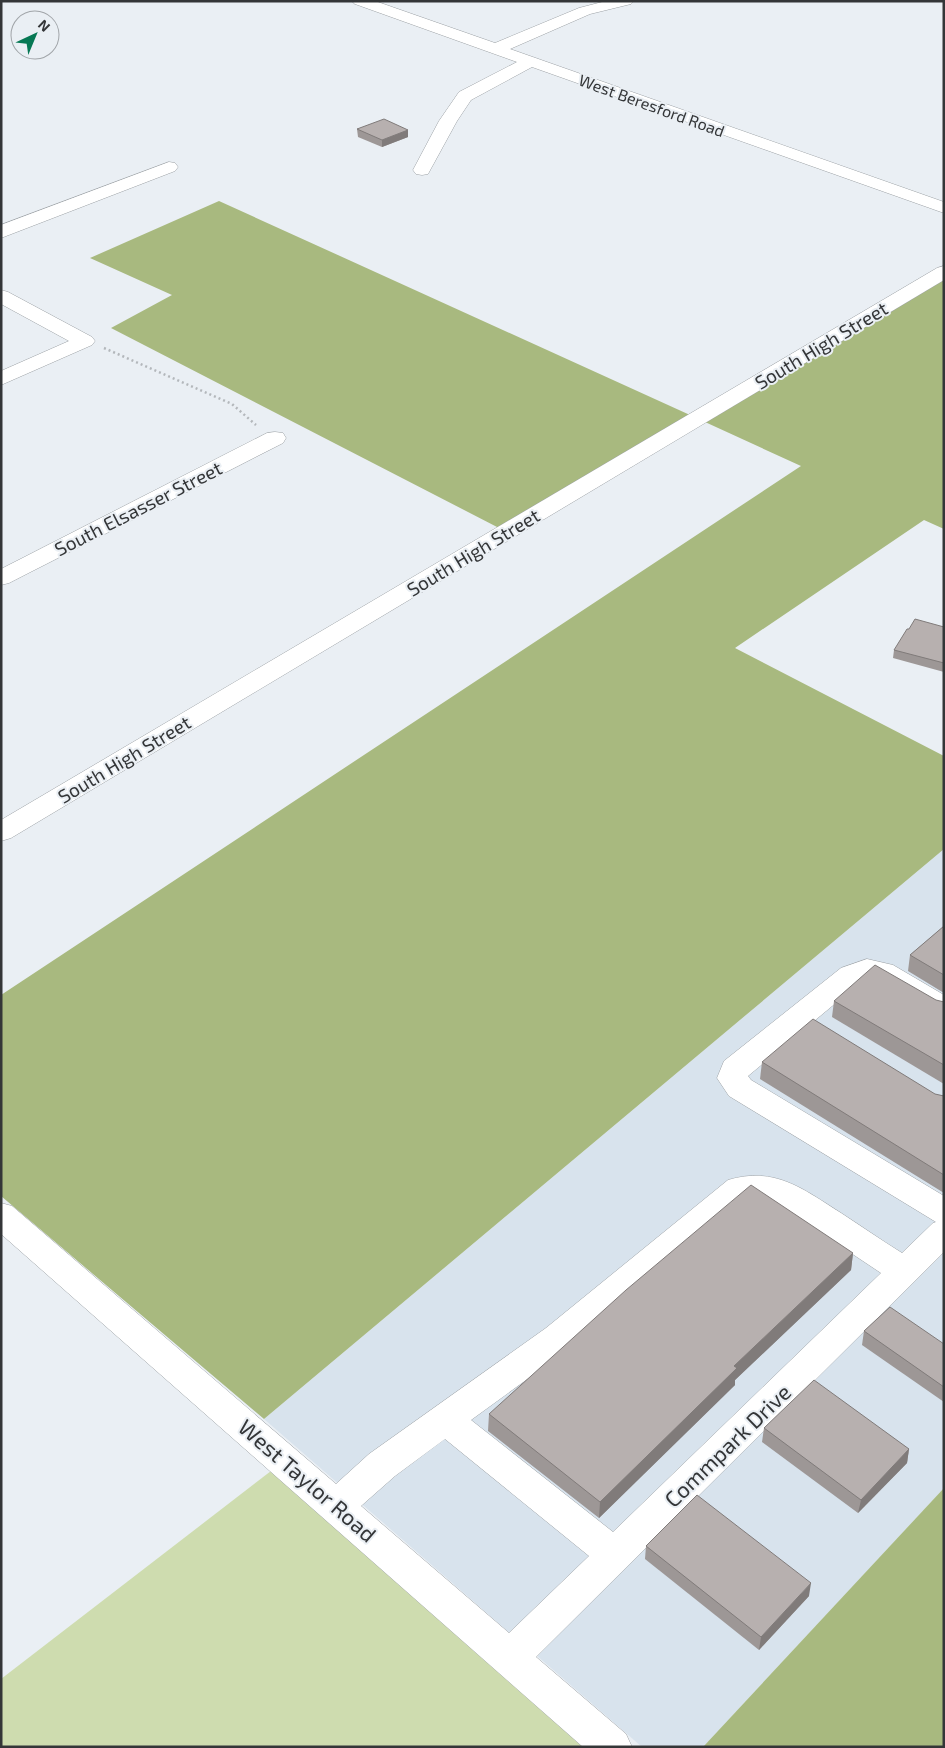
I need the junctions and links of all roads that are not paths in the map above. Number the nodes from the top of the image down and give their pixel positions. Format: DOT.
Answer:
graph roads {
  1 [pos="360,1"];
  2 [pos="626,1"];
  3 [pos="591,6"];
  4 [pos="494,49"];
  5 [pos="530,62"];
  6 [pos="169,167"];
  7 [pos="422,170"];
  8 [pos="944,208"];
  9 [pos="1,232"];
  10 [pos="944,272"];
  11 [pos="1,296"];
  12 [pos="1,379"];
  13 [pos="275,438"];
  14 [pos="1,578"];
  15 [pos="1,832"];
  16 [pos="944,1008"];
  17 [pos="802,1015"];
  18 [pos="827,1030"];
  19 [pos="944,1212"];
  20 [pos="1,1215"];
  21 [pos="944,1232"];
  22 [pos="904,1271"];
  23 [pos="445,1419"];
  24 [pos="337,1506"];
  25 [pos="615,1555"];
  26 [pos="510,1657"];
  27 [pos="612,1747"];
  1 -- 4 [label="street, West Beresford Road"];
  2 -- 3 [label="street"];
  3 -- 4 [label="street"];
  4 -- 5 [label="street, West Beresford Road"];
  5 -- 7 [label="street"];
  5 -- 8 [label="street, West Beresford Road"];
  6 -- 9 [label="street"];
  10 -- 15 [label="street, South High Street"];
  11 -- 12 [label="street"];
  13 -- 14 [label="street, South Elsasser Street"];
  16 -- 17 [label="street"];
  17 -- 18 [label="street"];
  17 -- 19 [label="street"];
  20 -- 24 [label="street, West Taylor Road"];
  21 -- 22 [label="street, Commpark Drive"];
  22 -- 23 [label="street"];
  22 -- 25 [label="street, Commpark Drive"];
  23 -- 24 [label="street"];
  23 -- 25 [label="street"];
  24 -- 26 [label="street, West Taylor Road"];
  25 -- 26 [label="street, Commpark Drive"];
  26 -- 27 [label="street, West Taylor Road"];
}
